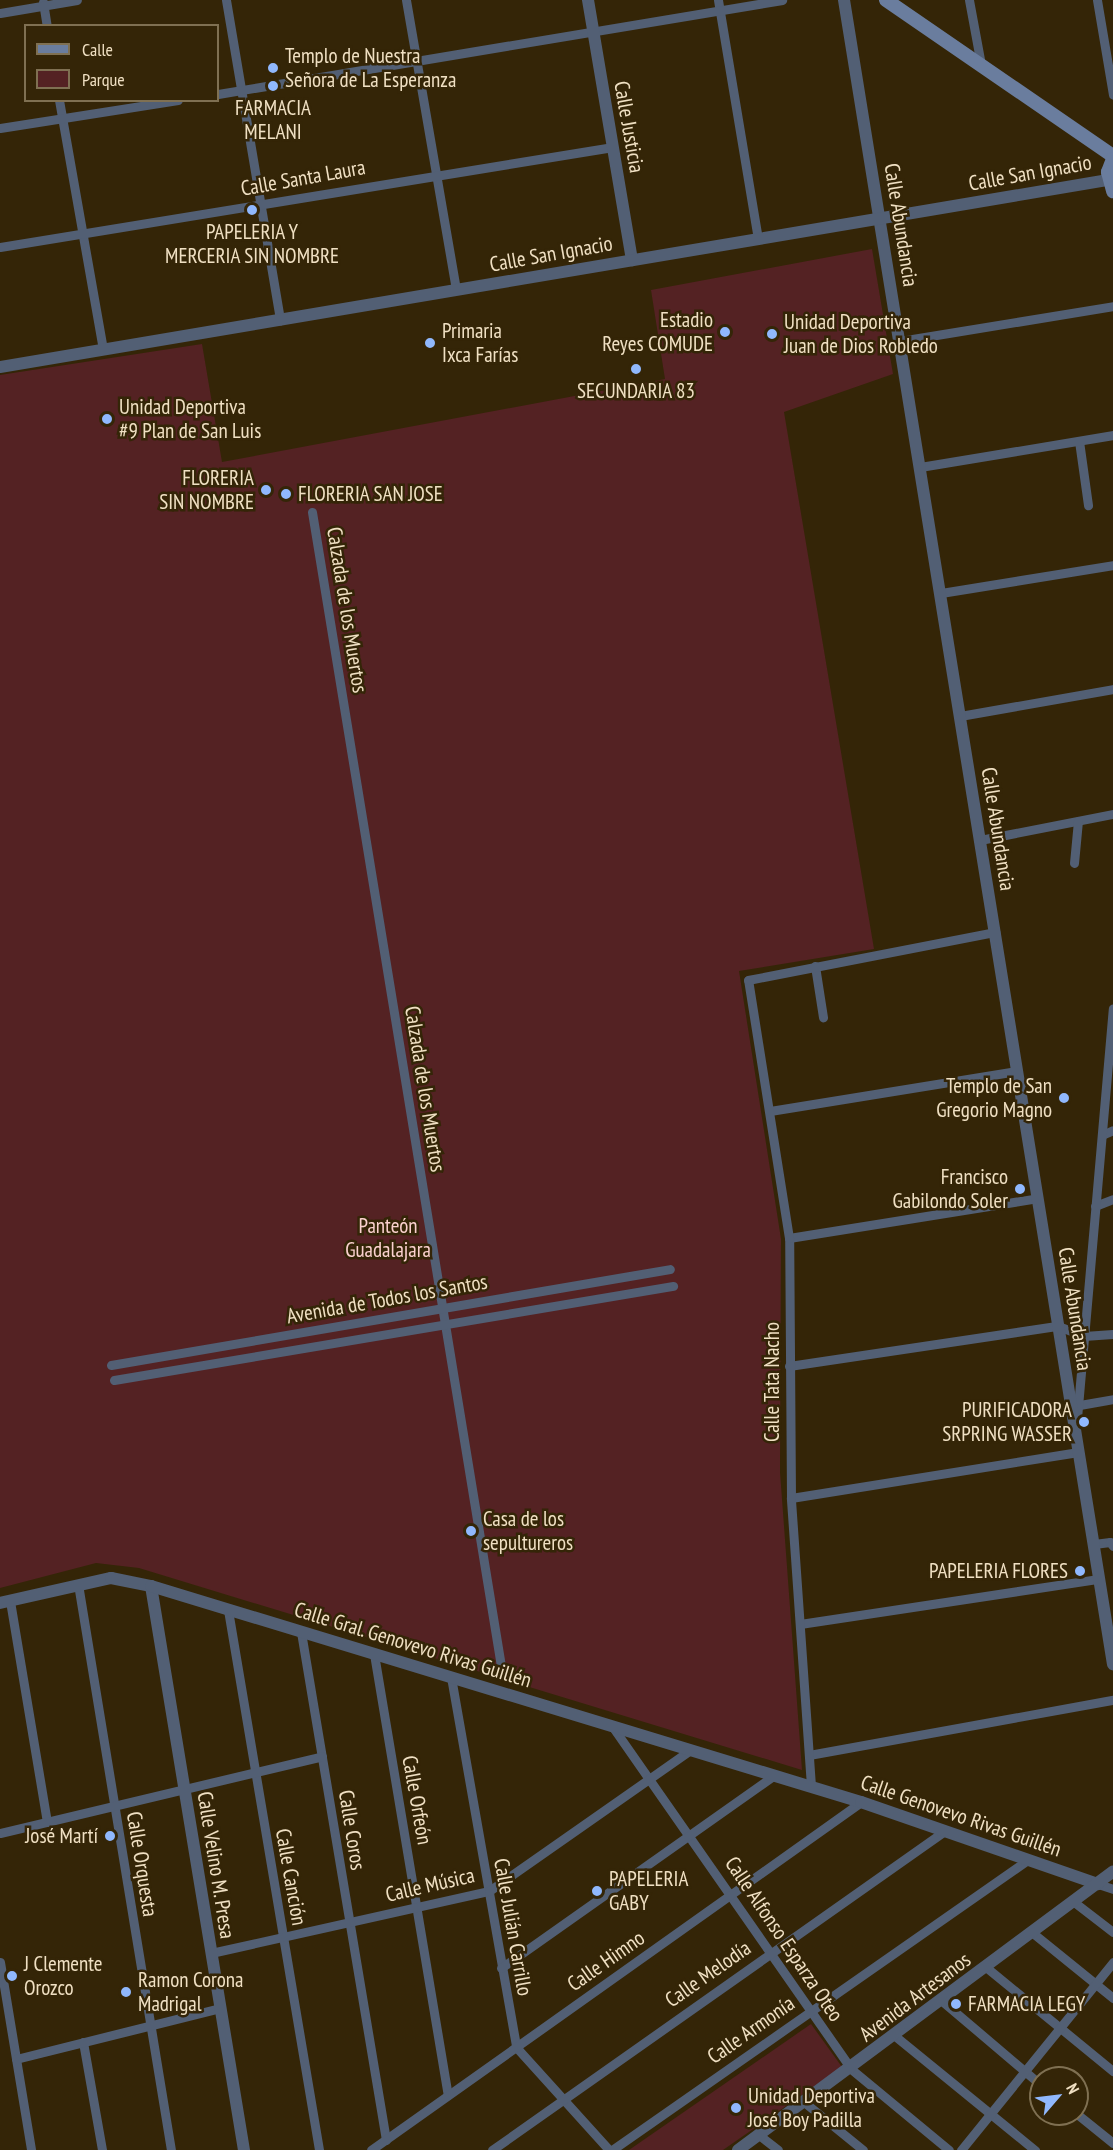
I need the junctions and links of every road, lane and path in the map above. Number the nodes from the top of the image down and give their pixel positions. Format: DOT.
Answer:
graph roads {
  1 [pos="77,0"];
  2 [pos="226,0"];
  3 [pos="406,0"];
  4 [pos="588,0"];
  5 [pos="717,0"];
  6 [pos="782,0"];
  7 [pos="844,0"];
  8 [pos="886,0"];
  9 [pos="969,0"];
  10 [pos="1097,0"];
  11 [pos="43,3"];
  12 [pos="719,11"];
  13 [pos="0,13"];
  14 [pos="47,24"];
  15 [pos="593,30"];
  16 [pos="416,60"];
  17 [pos="981,65"];
  18 [pos="241,90"];
  19 [pos="219,94"];
  20 [pos="1113,95"];
  21 [pos="59,102"];
  22 [pos="166,102"];
  23 [pos="63,120"];
  24 [pos="0,128"];
  25 [pos="613,147"];
  26 [pos="1113,157"];
  27 [pos="436,174"];
  28 [pos="1111,185"];
  29 [pos="260,203"];
  30 [pos="880,218"];
  31 [pos="81,233"];
  32 [pos="758,239"];
  33 [pos="0,247"];
  34 [pos="632,260"];
  35 [pos="456,290"];
  36 [pos="1113,306"];
  37 [pos="280,320"];
  38 [pos="900,341"];
  39 [pos="103,350"];
  40 [pos="0,367"];
  41 [pos="1113,435"];
  42 [pos="1079,441"];
  43 [pos="920,467"];
  44 [pos="1088,505"];
  45 [pos="312,512"];
  46 [pos="1113,565"];
  47 [pos="941,593"];
  48 [pos="1113,690"];
  49 [pos="960,716"];
  50 [pos="1113,814"];
  51 [pos="1078,820"];
  52 [pos="980,840"];
  53 [pos="1074,863"];
  54 [pos="995,932"];
  55 [pos="815,966"];
  56 [pos="1113,1009"];
  57 [pos="823,1017"];
  58 [pos="1017,1071"];
  59 [pos="770,1111"];
  60 [pos="1113,1130"];
  61 [pos="1102,1135"];
  62 [pos="1038,1198"];
  63 [pos="1113,1199"];
  64 [pos="1095,1206"];
  65 [pos="789,1238"];
  66 [pos="670,1269"];
  67 [pos="673,1286"];
  68 [pos="442,1308"];
  69 [pos="445,1324"];
  70 [pos="1058,1326"];
  71 [pos="1113,1334"];
  72 [pos="1084,1336"];
  73 [pos="111,1365"];
  74 [pos="789,1366"];
  75 [pos="114,1380"];
  76 [pos="1113,1399"];
  77 [pos="1075,1406"];
  78 [pos="1078,1452"];
  79 [pos="791,1498"];
  80 [pos="1112,1543"];
  81 [pos="1094,1545"];
  82 [pos="1099,1579"];
  83 [pos="78,1584"];
  84 [pos="151,1586"];
  85 [pos="5,1602"];
  86 [pos="228,1610"];
  87 [pos="800,1624"];
  88 [pos="301,1632"];
  89 [pos="374,1654"];
  90 [pos="1113,1664"];
  91 [pos="502,1672"];
  92 [pos="451,1677"];
  93 [pos="1113,1700"];
  94 [pos="612,1726"];
  95 [pos="689,1751"];
  96 [pos="809,1755"];
  97 [pos="322,1756"];
  98 [pos="255,1772"];
  99 [pos="775,1775"];
  100 [pos="650,1779"];
  101 [pos="811,1786"];
  102 [pos="184,1789"];
  103 [pos="861,1802"];
  104 [pos="114,1806"];
  105 [pos="47,1822"];
  106 [pos="946,1830"];
  107 [pos="0,1833"];
  108 [pos="690,1835"];
  109 [pos="1029,1859"];
  110 [pos="1113,1872"];
  111 [pos="1098,1884"];
  112 [pos="1113,1889"];
  113 [pos="489,1891"];
  114 [pos="732,1894"];
  115 [pos="1074,1902"];
  116 [pos="417,1907"];
  117 [pos="350,1922"];
  118 [pos="1113,1932"];
  119 [pos="1034,1934"];
  120 [pos="283,1937"];
  121 [pos="772,1951"];
  122 [pos="211,1953"];
  123 [pos="0,1962"];
  124 [pos="1113,1962"];
  125 [pos="501,1968"];
  126 [pos="987,1968"];
  127 [pos="1,1978"];
  128 [pos="1095,1984"];
  129 [pos="1113,1998"];
  130 [pos="942,2001"];
  131 [pos="220,2008"];
  132 [pos="811,2010"];
  133 [pos="150,2026"];
  134 [pos="1060,2028"];
  135 [pos="895,2036"];
  136 [pos="83,2042"];
  137 [pos="516,2047"];
  138 [pos="16,2059"];
  139 [pos="851,2069"];
  140 [pos="1025,2071"];
  141 [pos="1113,2071"];
  142 [pos="1029,2074"];
  143 [pos="448,2095"];
  144 [pos="565,2099"];
  145 [pos="804,2102"];
  146 [pos="990,2114"];
  147 [pos="1089,2124"];
  148 [pos="759,2135"];
  149 [pos="386,2140"];
  150 [pos="1113,2143"];
  151 [pos="31,2150"];
  152 [pos="102,2150"];
  153 [pos="171,2150"];
  154 [pos="244,2150"];
  155 [pos="319,2150"];
  156 [pos="371,2150"];
  157 [pos="492,2150"];
  158 [pos="611,2150"];
  159 [pos="738,2150"];
  160 [pos="778,2150"];
  161 [pos="863,2150"];
  162 [pos="949,2150"];
  163 [pos="961,2150"];
  164 [pos="1035,2150"];
  1 -- 11 [label="street"];
  2 -- 18 [label="street"];
  3 -- 16 [label="street"];
  4 -- 15 [label="street, Calle Justicia"];
  5 -- 12 [label="street"];
  6 -- 12 [label="street"];
  7 -- 30 [label="street, Calle Abundancia"];
  8 -- 17 [label="main road"];
  9 -- 17 [label="street"];
  10 -- 20 [label="street"];
  11 -- 13 [label="street"];
  11 -- 14 [label="street"];
  12 -- 15 [label="street"];
  12 -- 32 [label="street"];
  15 -- 16 [label="street"];
  15 -- 25 [label="street, Calle Justicia"];
  16 -- 18 [label="street"];
  16 -- 27 [label="street"];
  17 -- 26 [label="main road"];
  18 -- 19 [label="street"];
  18 -- 29 [label="street"];
  21 -- 23 [label="street"];
  22 -- 23 [label="street"];
  23 -- 24 [label="street"];
  23 -- 31 [label="street"];
  25 -- 27 [label="street, Calle Santa Laura"];
  25 -- 34 [label="street, Calle Justicia"];
  26 -- 28 [label="main road"];
  27 -- 29 [label="street, Calle Santa Laura"];
  27 -- 35 [label="street"];
  28 -- 30 [label="street, Calle San Ignacio"];
  29 -- 31 [label="street, Calle Santa Laura"];
  29 -- 37 [label="street"];
  30 -- 32 [label="street, Calle San Ignacio"];
  30 -- 38 [label="street, Calle Abundancia"];
  31 -- 33 [label="street, Calle Santa Laura"];
  31 -- 39 [label="street"];
  32 -- 34 [label="street, Calle San Ignacio"];
  34 -- 35 [label="street, Calle San Ignacio"];
  35 -- 37 [label="street, Calle San Ignacio"];
  36 -- 38 [label="street"];
  37 -- 39 [label="street, Calle San Ignacio"];
  38 -- 43 [label="street, Calle Abundancia"];
  39 -- 40 [label="street, Calle San Ignacio"];
  41 -- 42 [label="street"];
  42 -- 43 [label="street"];
  42 -- 44 [label="street"];
  43 -- 47 [label="street, Calle Abundancia"];
  45 -- 68 [label="street, Calzada de los Muertos"];
  46 -- 47 [label="street"];
  47 -- 49 [label="street, Calle Abundancia"];
  48 -- 49 [label="street"];
  49 -- 52 [label="street, Calle Abundancia"];
  50 -- 51 [label="street"];
  51 -- 52 [label="street"];
  51 -- 53 [label="street"];
  52 -- 54 [label="street, Calle Abundancia"];
  54 -- 55 [label="street"];
  54 -- 58 [label="street, Calle Abundancia"];
  55 -- 57 [label="street"];
  55 -- 59 [label="street, Calle Tata Nacho"];
  56 -- 61 [label="street"];
  58 -- 59 [label="street"];
  58 -- 62 [label="street, Calle Abundancia"];
  59 -- 65 [label="street, Calle Tata Nacho"];
  60 -- 61 [label="street"];
  61 -- 64 [label="street"];
  62 -- 65 [label="street"];
  62 -- 70 [label="street, Calle Abundancia"];
  63 -- 64 [label="street"];
  64 -- 72 [label="street"];
  65 -- 74 [label="street, Calle Tata Nacho"];
  66 -- 68 [label="street, Avenida de Todos los Santos"];
  67 -- 69 [label="street, Avenida de Todos los Santos"];
  68 -- 69 [label="street, Calzada de los Muertos"];
  68 -- 73 [label="street, Avenida de Todos los Santos"];
  69 -- 75 [label="street, Avenida de Todos los Santos"];
  69 -- 91 [label="street, Calzada de los Muertos"];
  70 -- 72 [label="street"];
  70 -- 74 [label="street"];
  70 -- 77 [label="street, Calle Abundancia"];
  71 -- 72 [label="street"];
  72 -- 77 [label="street"];
  74 -- 79 [label="street, Calle Tata Nacho"];
  76 -- 77 [label="street"];
  77 -- 78 [label="street, Calle Abundancia"];
  78 -- 79 [label="street"];
  78 -- 81 [label="street, Calle Abundancia"];
  79 -- 87 [label="street, Calle Tata Nacho"];
  80 -- 81 [label="street"];
  81 -- 82 [label="street, Calle Abundancia"];
  82 -- 87 [label="street"];
  82 -- 90 [label="street, Calle Abundancia"];
  83 -- 84 [label="street, Calle Gral. Genovevo Rivas Guillén"];
  83 -- 85 [label="street, Calle Gral. Genovevo Rivas Guillén"];
  83 -- 104 [label="street, Calle Orquesta"];
  84 -- 86 [label="street, Calle Gral. Genovevo Rivas Guillén"];
  84 -- 102 [label="street, Calle Velino M. Presa"];
  85 -- 105 [label="street"];
  86 -- 88 [label="street, Calle Gral. Genovevo Rivas Guillén"];
  86 -- 98 [label="street, Calle Canción"];
  87 -- 96 [label="street, Calle Tata Nacho"];
  88 -- 89 [label="street, Calle Gral. Genovevo Rivas Guillén"];
  88 -- 97 [label="street, Calle Coros"];
  89 -- 92 [label="street, Calle Gral. Genovevo Rivas Guillén"];
  89 -- 116 [label="street, Calle Orfeón"];
  92 -- 94 [label="street, Calle Gral. Genovevo Rivas Guillén"];
  92 -- 113 [label="street, Calle Julián Carrillo"];
  93 -- 96 [label="street"];
  94 -- 95 [label="street, Calle Gral. Genovevo Rivas Guillén"];
  94 -- 100 [label="street, Calle Alfonso Esparza Oteo"];
  95 -- 99 [label="street, Calle Gral. Genovevo Rivas Guillén"];
  95 -- 100 [label="street, Calle Música"];
  96 -- 101 [label="street, Calle Tata Nacho"];
  97 -- 98 [label="street"];
  97 -- 117 [label="street, Calle Coros"];
  98 -- 102 [label="street"];
  98 -- 120 [label="street, Calle Canción"];
  99 -- 101 [label="street, Calle Gral. Genovevo Rivas Guillén"];
  99 -- 108 [label="street"];
  100 -- 108 [label="street, Calle Alfonso Esparza Oteo"];
  100 -- 113 [label="street, Calle Música"];
  101 -- 103 [label="street, Calle Genovevo Rivas Guillén"];
  102 -- 104 [label="street"];
  102 -- 122 [label="street, Calle Velino M. Presa"];
  103 -- 106 [label="street, Calle Genovevo Rivas Guillén"];
  103 -- 114 [label="street, Calle Himno"];
  104 -- 105 [label="street"];
  104 -- 133 [label="street, Calle Orquesta"];
  105 -- 107 [label="street"];
  106 -- 109 [label="street, Calle Genovevo Rivas Guillén"];
  106 -- 121 [label="street, Calle Melodía"];
  108 -- 114 [label="street, Calle Alfonso Esparza Oteo"];
  108 -- 125 [label="street"];
  109 -- 111 [label="street, Calle Genovevo Rivas Guillén"];
  109 -- 132 [label="street, Calle Armonía"];
  110 -- 111 [label="street, Avenida Artesanos"];
  111 -- 112 [label="street"];
  111 -- 115 [label="street, Avenida Artesanos"];
  113 -- 116 [label="street, Calle Música"];
  113 -- 125 [label="street, Calle Julián Carrillo"];
  114 -- 121 [label="street, Calle Alfonso Esparza Oteo"];
  114 -- 137 [label="street, Calle Himno"];
  115 -- 118 [label="street"];
  115 -- 119 [label="street, Avenida Artesanos"];
  116 -- 117 [label="street, Calle Música"];
  116 -- 143 [label="street, Calle Orfeón"];
  117 -- 120 [label="street, Calle Música"];
  117 -- 149 [label="street, Calle Coros"];
  119 -- 126 [label="street, Avenida Artesanos"];
  119 -- 128 [label="street"];
  120 -- 122 [label="street, Calle Música"];
  120 -- 155 [label="street, Calle Canción"];
  121 -- 132 [label="street, Calle Alfonso Esparza Oteo"];
  121 -- 144 [label="street, Calle Melodía"];
  122 -- 131 [label="street, Calle Velino M. Presa"];
  123 -- 127 [label="street"];
  124 -- 128 [label="street"];
  125 -- 137 [label="street, Calle Julián Carrillo"];
  126 -- 130 [label="street, Avenida Artesanos"];
  126 -- 134 [label="street"];
  127 -- 138 [label="street"];
  128 -- 129 [label="street"];
  128 -- 134 [label="street"];
  130 -- 135 [label="street, Avenida Artesanos"];
  130 -- 140 [label="street"];
  131 -- 133 [label="street"];
  131 -- 154 [label="street, Calle Velino M. Presa"];
  132 -- 139 [label="street, Calle Alfonso Esparza Oteo"];
  132 -- 158 [label="street, Calle Armonía"];
  133 -- 136 [label="street"];
  133 -- 153 [label="street, Calle Orquesta"];
  134 -- 140 [label="street"];
  134 -- 141 [label="street"];
  135 -- 139 [label="street, Avenida Artesanos"];
  135 -- 146 [label="street"];
  136 -- 138 [label="street"];
  136 -- 152 [label="street"];
  137 -- 143 [label="street, Calle Himno"];
  137 -- 144 [label="street"];
  138 -- 151 [label="street"];
  139 -- 145 [label="street, Avenida Artesanos"];
  139 -- 162 [label="street, Calle Alfonso Esparza Oteo"];
  140 -- 142 [label="street"];
  140 -- 146 [label="street"];
  143 -- 149 [label="street, Calle Himno"];
  144 -- 157 [label="street, Calle Melodía"];
  144 -- 158 [label="street"];
  145 -- 148 [label="street, Avenida Artesanos"];
  145 -- 161 [label="street"];
  146 -- 163 [label="street"];
  146 -- 164 [label="street"];
  147 -- 150 [label="street"];
  148 -- 159 [label="street, Avenida Artesanos"];
  148 -- 160 [label="street"];
  149 -- 156 [label="street, Calle Himno"];
}
